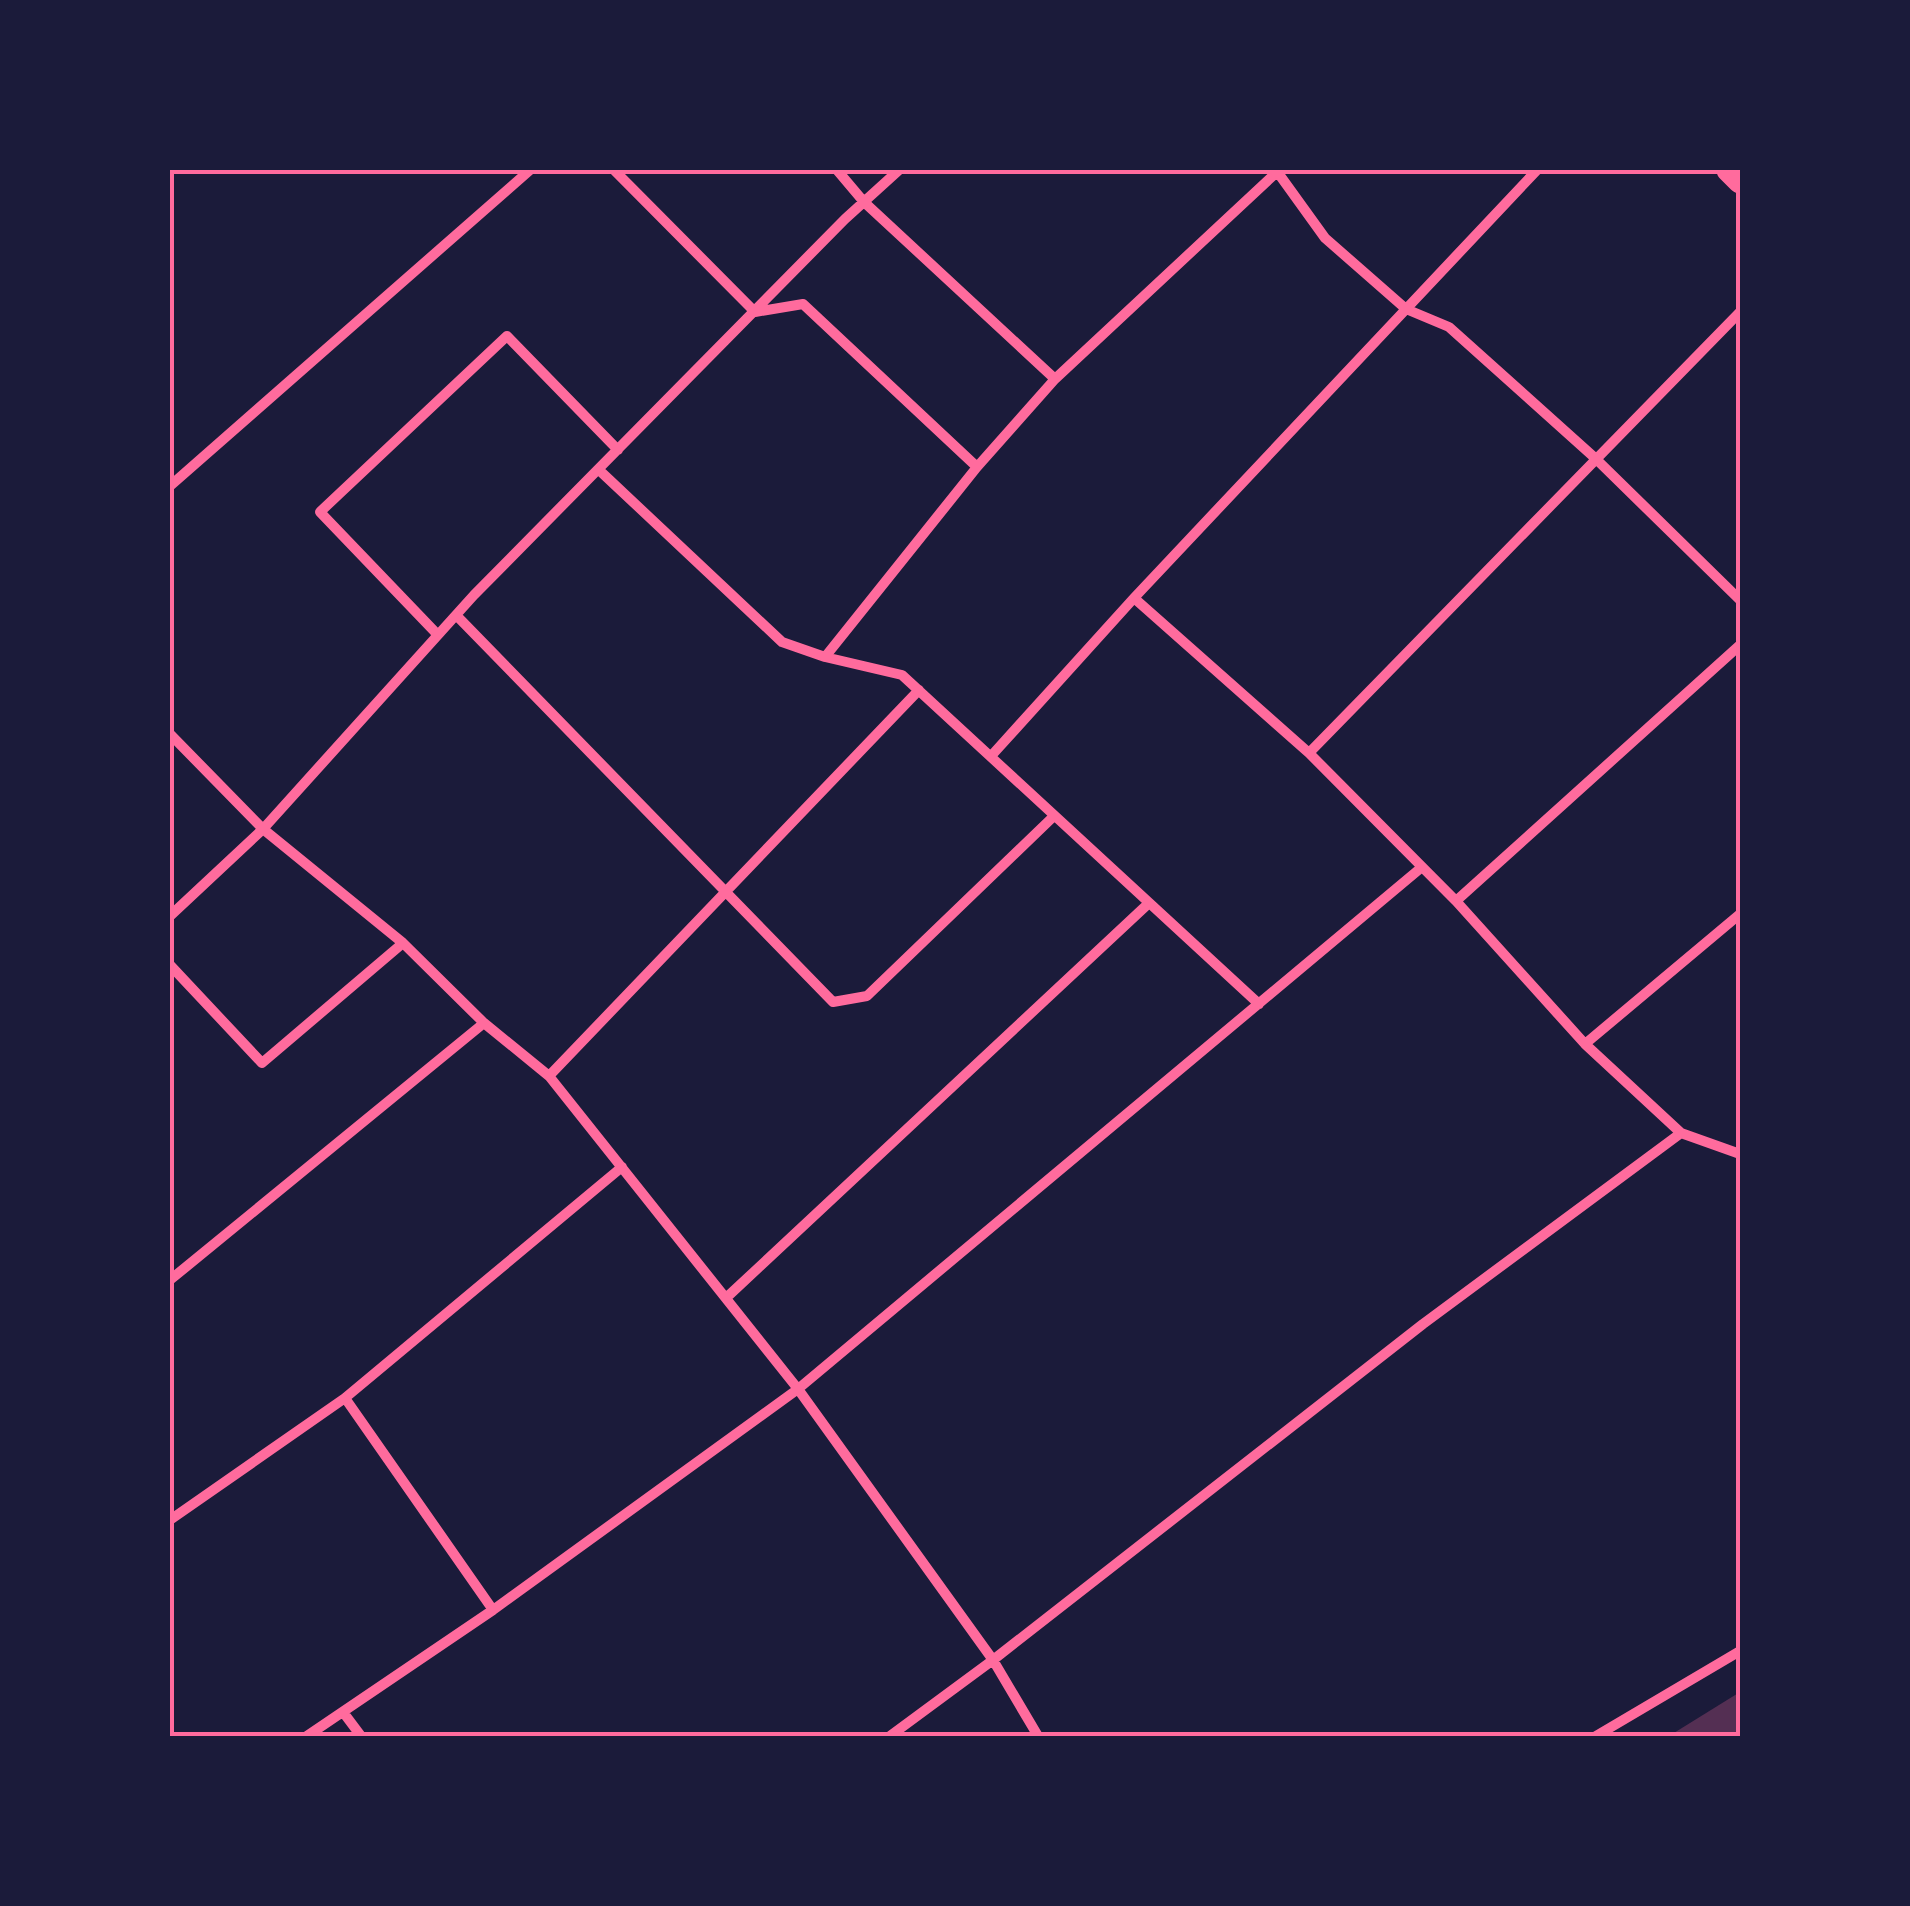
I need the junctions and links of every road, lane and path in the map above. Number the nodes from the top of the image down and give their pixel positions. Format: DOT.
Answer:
graph roads {
  1 [pos="530,170"];
  2 [pos="614,170"];
  3 [pos="837,170"];
  4 [pos="899,170"];
  5 [pos="1536,170"];
  6 [pos="1730,170"];
  7 [pos="1277,171"];
  8 [pos="1740,181"];
  9 [pos="864,202"];
  10 [pos="1406,309"];
  11 [pos="755,312"];
  12 [pos="1740,312"];
  13 [pos="1055,379"];
  14 [pos="618,450"];
  15 [pos="1595,458"];
  16 [pos="977,467"];
  17 [pos="599,470"];
  18 [pos="170,486"];
  19 [pos="1134,598"];
  20 [pos="1740,600"];
  21 [pos="456,615"];
  22 [pos="438,634"];
  23 [pos="1740,644"];
  24 [pos="824,658"];
  25 [pos="920,690"];
  26 [pos="170,734"];
  27 [pos="1309,753"];
  28 [pos="992,756"];
  29 [pos="1054,816"];
  30 [pos="263,828"];
  31 [pos="1422,867"];
  32 [pos="727,890"];
  33 [pos="1456,902"];
  34 [pos="1149,903"];
  35 [pos="1740,914"];
  36 [pos="170,916"];
  37 [pos="403,944"];
  38 [pos="170,966"];
  39 [pos="1259,1004"];
  40 [pos="484,1023"];
  41 [pos="1585,1044"];
  42 [pos="549,1076"];
  43 [pos="1681,1133"];
  44 [pos="1740,1154"];
  45 [pos="622,1167"];
  46 [pos="170,1280"];
  47 [pos="726,1298"];
  48 [pos="798,1390"];
  49 [pos="345,1398"];
  50 [pos="170,1520"];
  51 [pos="493,1610"];
  52 [pos="1740,1651"];
  53 [pos="993,1660"];
  54 [pos="343,1712"];
  55 [pos="307,1736"];
  56 [pos="361,1736"];
  57 [pos="890,1736"];
  58 [pos="1038,1736"];
  59 [pos="1596,1736"];
  1 -- 18 [label="street"];
  2 -- 11 [label="street"];
  3 -- 9 [label="street"];
  4 -- 9 [label="street"];
  5 -- 10 [label="street"];
  6 -- 8 [label="main road"];
  7 -- 10 [label="street"];
  7 -- 13 [label="street"];
  9 -- 11 [label="street"];
  9 -- 13 [label="street"];
  10 -- 15 [label="street"];
  10 -- 19 [label="street"];
  11 -- 14 [label="street"];
  11 -- 16 [label="street"];
  12 -- 15 [label="street"];
  13 -- 16 [label="street"];
  14 -- 17 [label="street"];
  14 -- 22 [label="street"];
  15 -- 20 [label="street"];
  15 -- 27 [label="street"];
  16 -- 24 [label="street"];
  17 -- 21 [label="street"];
  17 -- 24 [label="street"];
  19 -- 27 [label="street"];
  19 -- 28 [label="street"];
  21 -- 22 [label="street"];
  21 -- 32 [label="street"];
  22 -- 30 [label="street"];
  23 -- 33 [label="street"];
  24 -- 25 [label="street"];
  25 -- 28 [label="street"];
  25 -- 32 [label="street"];
  26 -- 30 [label="street"];
  27 -- 31 [label="street"];
  28 -- 29 [label="street"];
  29 -- 32 [label="street"];
  29 -- 34 [label="street"];
  30 -- 36 [label="street"];
  30 -- 37 [label="street"];
  31 -- 33 [label="street"];
  31 -- 39 [label="street"];
  32 -- 42 [label="street"];
  33 -- 41 [label="street"];
  34 -- 39 [label="street"];
  34 -- 47 [label="street"];
  35 -- 41 [label="street"];
  37 -- 38 [label="street"];
  37 -- 40 [label="street"];
  39 -- 48 [label="street"];
  40 -- 42 [label="street"];
  40 -- 46 [label="street"];
  41 -- 43 [label="street"];
  42 -- 45 [label="street"];
  43 -- 44 [label="street"];
  43 -- 53 [label="street"];
  45 -- 47 [label="street"];
  45 -- 49 [label="street"];
  47 -- 48 [label="street"];
  48 -- 51 [label="street"];
  48 -- 53 [label="street"];
  49 -- 50 [label="street"];
  49 -- 51 [label="street"];
  51 -- 54 [label="street"];
  52 -- 59 [label="street"];
  53 -- 57 [label="street"];
  53 -- 58 [label="street"];
  54 -- 55 [label="street"];
  54 -- 56 [label="street"];
}
